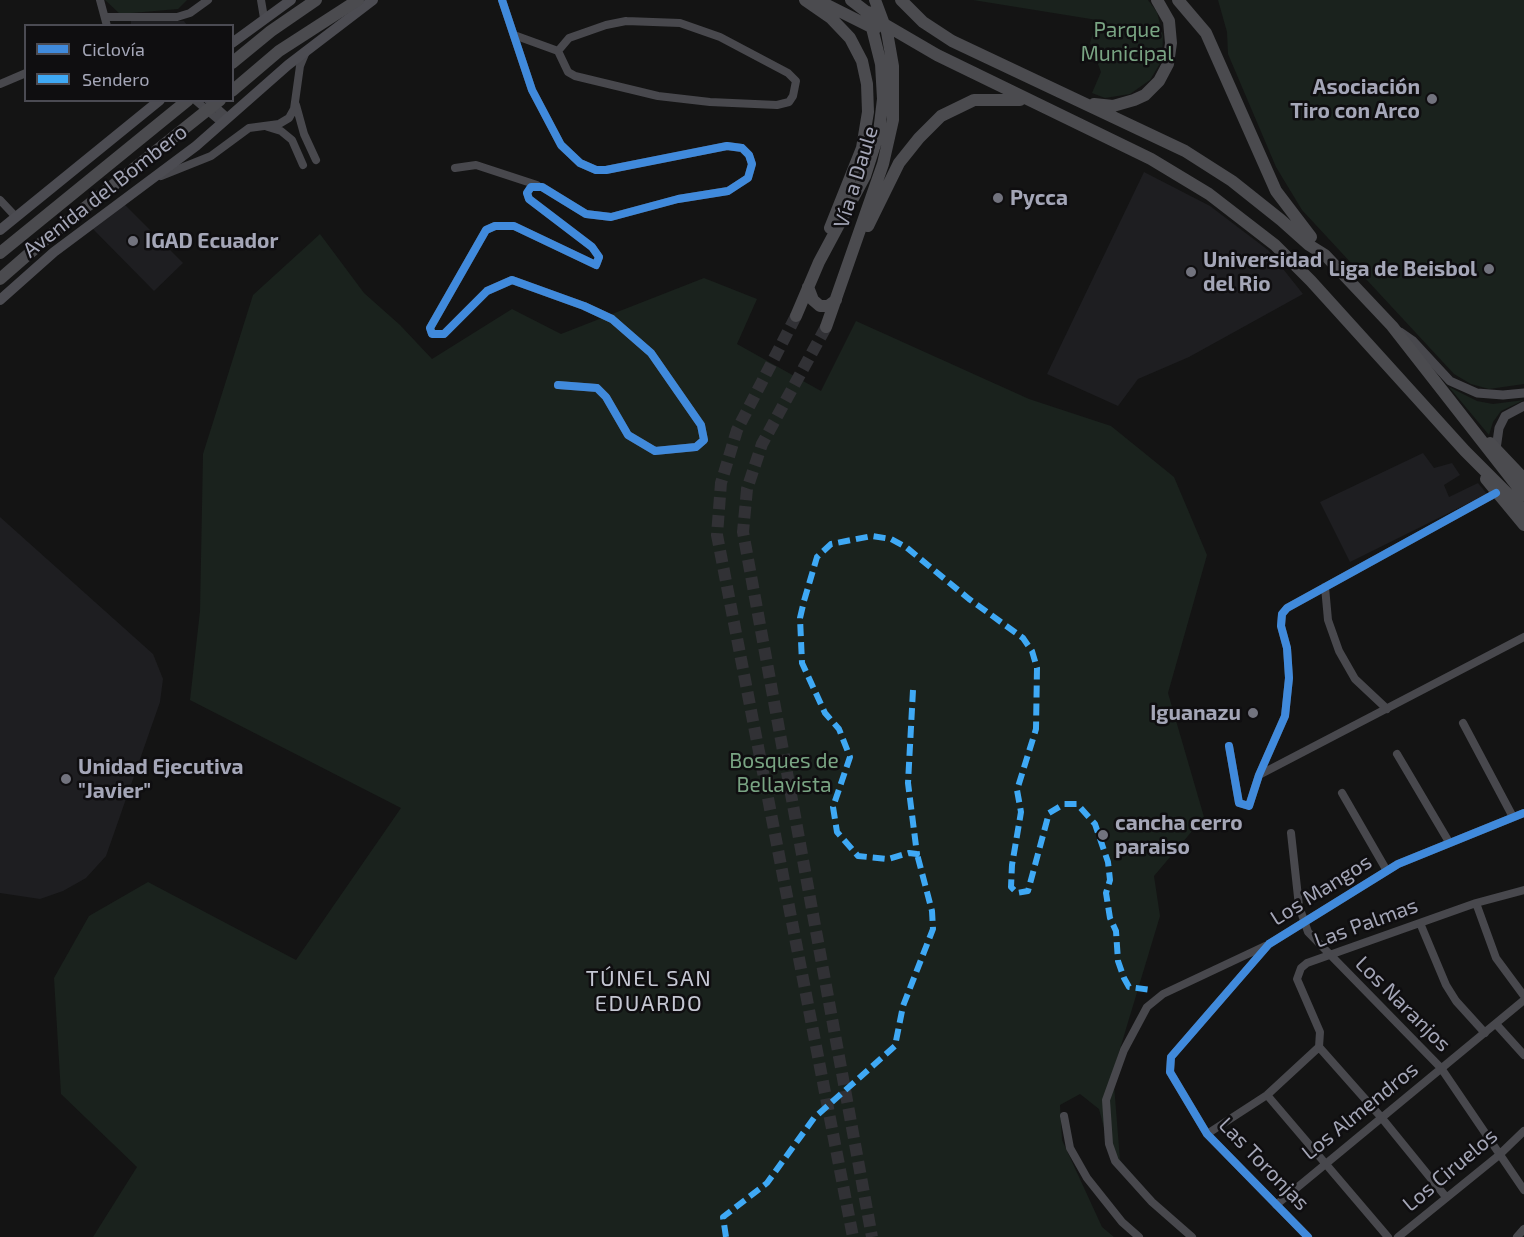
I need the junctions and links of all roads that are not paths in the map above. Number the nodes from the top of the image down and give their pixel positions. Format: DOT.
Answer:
graph roads {
  1 [pos="100,0"];
  2 [pos="208,0"];
  3 [pos="261,0"];
  4 [pos="291,0"];
  5 [pos="316,0"];
  6 [pos="358,0"];
  7 [pos="373,0"];
  8 [pos="502,0"];
  9 [pos="805,0"];
  10 [pos="817,0"];
  11 [pos="851,0"];
  12 [pos="862,0"];
  13 [pos="875,0"];
  14 [pos="901,0"];
  15 [pos="1157,0"];
  16 [pos="1178,0"];
  17 [pos="106,16"];
  18 [pos="264,18"];
  19 [pos="107,24"];
  20 [pos="514,35"];
  21 [pos="234,41"];
  22 [pos="308,49"];
  23 [pos="558,51"];
  24 [pos="937,55"];
  25 [pos="234,61"];
  26 [pos="24,74"];
  27 [pos="0,84"];
  28 [pos="234,90"];
  29 [pos="296,101"];
  30 [pos="1029,101"];
  31 [pos="158,102"];
  32 [pos="198,102"];
  33 [pos="210,102"];
  34 [pos="218,102"];
  35 [pos="1084,102"];
  36 [pos="184,105"];
  37 [pos="887,119"];
  38 [pos="225,120"];
  39 [pos="263,126"];
  40 [pos="316,160"];
  41 [pos="303,165"];
  42 [pos="455,168"];
  43 [pos="152,180"];
  44 [pos="538,185"];
  45 [pos="0,200"];
  46 [pos="15,216"];
  47 [pos="0,230"];
  48 [pos="0,253"];
  49 [pos="1325,255"];
  50 [pos="819,262"];
  51 [pos="845,276"];
  52 [pos="0,279"];
  53 [pos="808,287"];
  54 [pos="0,300"];
  55 [pos="836,300"];
  56 [pos="796,316"];
  57 [pos="1392,326"];
  58 [pos="826,327"];
  59 [pos="558,385"];
  60 [pos="1524,393"];
  61 [pos="1446,396"];
  62 [pos="1524,405"];
  63 [pos="1496,449"];
  64 [pos="1509,485"];
  65 [pos="1524,495"];
  66 [pos="1524,510"];
  67 [pos="1524,525"];
  68 [pos="1325,587"];
  69 [pos="1524,637"];
  70 [pos="1387,709"];
  71 [pos="1463,723"];
  72 [pos="1229,746"];
  73 [pos="1397,754"];
  74 [pos="1259,775"];
  75 [pos="1342,793"];
  76 [pos="1524,813"];
  77 [pos="1513,817"];
  78 [pos="1291,833"];
  79 [pos="1449,842"];
  80 [pos="1387,871"];
  81 [pos="1524,890"];
  82 [pos="1476,903"];
  83 [pos="1304,922"];
  84 [pos="1420,923"];
  85 [pos="1269,944"];
  86 [pos="1330,956"];
  87 [pos="1524,998"];
  88 [pos="1496,1024"];
  89 [pos="1485,1033"];
  90 [pos="1319,1047"];
  91 [pos="1175,1052"];
  92 [pos="1524,1055"];
  93 [pos="1441,1068"];
  94 [pos="1267,1095"];
  95 [pos="1064,1116"];
  96 [pos="1381,1117"];
  97 [pos="1524,1131"];
  98 [pos="1207,1134"];
  99 [pos="1498,1156"];
  100 [pos="1324,1164"];
  101 [pos="1524,1190"];
  102 [pos="1446,1197"];
  103 [pos="1276,1204"];
  104 [pos="1524,1229"];
  105 [pos="1139,1237"];
  106 [pos="1192,1237"];
  107 [pos="1308,1237"];
  108 [pos="1388,1237"];
  109 [pos="1398,1237"];
  110 [pos="1517,1237"];
  1 -- 17 [label="street"];
  2 -- 17 [label="street"];
  3 -- 18 [label="street"];
  4 -- 18 [label="main road"];
  5 -- 25 [label="main road"];
  6 -- 28 [label="main road"];
  7 -- 22 [label="main road, Avenida del Bombero"];
  8 -- 20 [label="street"];
  9 -- 50 [label="main road"];
  10 -- 24 [label="main road"];
  11 -- 24 [label="main road"];
  12 -- 37 [label="main road, Vía a Daule"];
  13 -- 37 [label="main road, Vía a Daule"];
  14 -- 35 [label="main road"];
  15 -- 35 [label="main road"];
  16 -- 49 [label="main road"];
  17 -- 19 [label="street"];
  18 -- 21 [label="main road"];
  20 -- 23 [label="street"];
  20 -- 44 [label="street"];
  22 -- 29 [label="street"];
  22 -- 38 [label="main road, Avenida del Bombero"];
  23 -- 23 [label="street"];
  24 -- 30 [label="main road"];
  26 -- 27 [label="street"];
  29 -- 39 [label="street"];
  29 -- 40 [label="street"];
  30 -- 51 [label="main road"];
  30 -- 64 [label="main road"];
  31 -- 46 [label="main road, Avenida del Bombero"];
  32 -- 38 [label="street"];
  33 -- 38 [label="street"];
  34 -- 52 [label="main road, Avenida del Bombero"];
  35 -- 49 [label="main road"];
  36 -- 48 [label="main road, Avenida del Bombero"];
  37 -- 50 [label="main road, Vía a Daule"];
  37 -- 51 [label="main road, Vía a Daule"];
  38 -- 43 [label="main road, Avenida del Bombero"];
  39 -- 41 [label="street"];
  39 -- 43 [label="street"];
  42 -- 44 [label="street"];
  43 -- 54 [label="main road, Avenida del Bombero"];
  44 -- 59 [label="street"];
  45 -- 46 [label="street"];
  46 -- 47 [label="main road, Avenida del Bombero"];
  49 -- 57 [label="main road"];
  50 -- 53 [label="main road, Vía a Daule"];
  51 -- 55 [label="main road, Vía a Daule"];
  53 -- 55 [label="main road"];
  53 -- 56 [label="main road, Vía a Daule"];
  55 -- 58 [label="main road, Vía a Daule"];
  57 -- 60 [label="street"];
  57 -- 61 [label="main road"];
  61 -- 63 [label="main road"];
  61 -- 64 [label="main road"];
  62 -- 63 [label="street"];
  63 -- 64 [label="main road"];
  64 -- 65 [label="main road"];
  64 -- 66 [label="main road"];
  64 -- 67 [label="main road"];
  64 -- 68 [label="street"];
  68 -- 70 [label="street"];
  68 -- 74 [label="street"];
  69 -- 70 [label="street"];
  70 -- 74 [label="street"];
  71 -- 77 [label="street"];
  72 -- 74 [label="street"];
  73 -- 79 [label="street"];
  75 -- 80 [label="street"];
  76 -- 77 [label="street, Los Mangos"];
  77 -- 79 [label="street, Los Mangos"];
  78 -- 83 [label="street, Los Naranjos"];
  79 -- 80 [label="street, Los Mangos"];
  80 -- 83 [label="street, Los Mangos"];
  81 -- 82 [label="street, Las Palmas"];
  82 -- 84 [label="street, Las Palmas"];
  82 -- 87 [label="street"];
  83 -- 85 [label="street, Los Mangos"];
  83 -- 86 [label="street, Los Naranjos"];
  84 -- 86 [label="street, Las Palmas"];
  84 -- 89 [label="street"];
  85 -- 91 [label="street, Los Mangos"];
  85 -- 106 [label="street"];
  86 -- 90 [label="street, Las Palmas"];
  86 -- 93 [label="street, Los Naranjos"];
  87 -- 88 [label="street, Los Almendros"];
  88 -- 89 [label="street, Los Almendros"];
  88 -- 92 [label="street"];
  89 -- 93 [label="street, Los Almendros"];
  90 -- 94 [label="street"];
  90 -- 96 [label="street"];
  91 -- 98 [label="street, Las Toronjas"];
  93 -- 96 [label="street, Los Almendros"];
  93 -- 99 [label="street, Los Naranjos"];
  94 -- 98 [label="street"];
  94 -- 100 [label="street"];
  95 -- 105 [label="street"];
  96 -- 100 [label="street, Los Almendros"];
  96 -- 102 [label="street"];
  97 -- 99 [label="street, Los Ciruelos"];
  98 -- 103 [label="street, Las Toronjas"];
  99 -- 101 [label="street, Los Naranjos"];
  99 -- 102 [label="street, Los Ciruelos"];
  100 -- 103 [label="street, Los Almendros"];
  100 -- 108 [label="street"];
  102 -- 109 [label="street, Los Ciruelos"];
  103 -- 107 [label="street, Las Toronjas"];
  104 -- 110 [label="street"];
}
